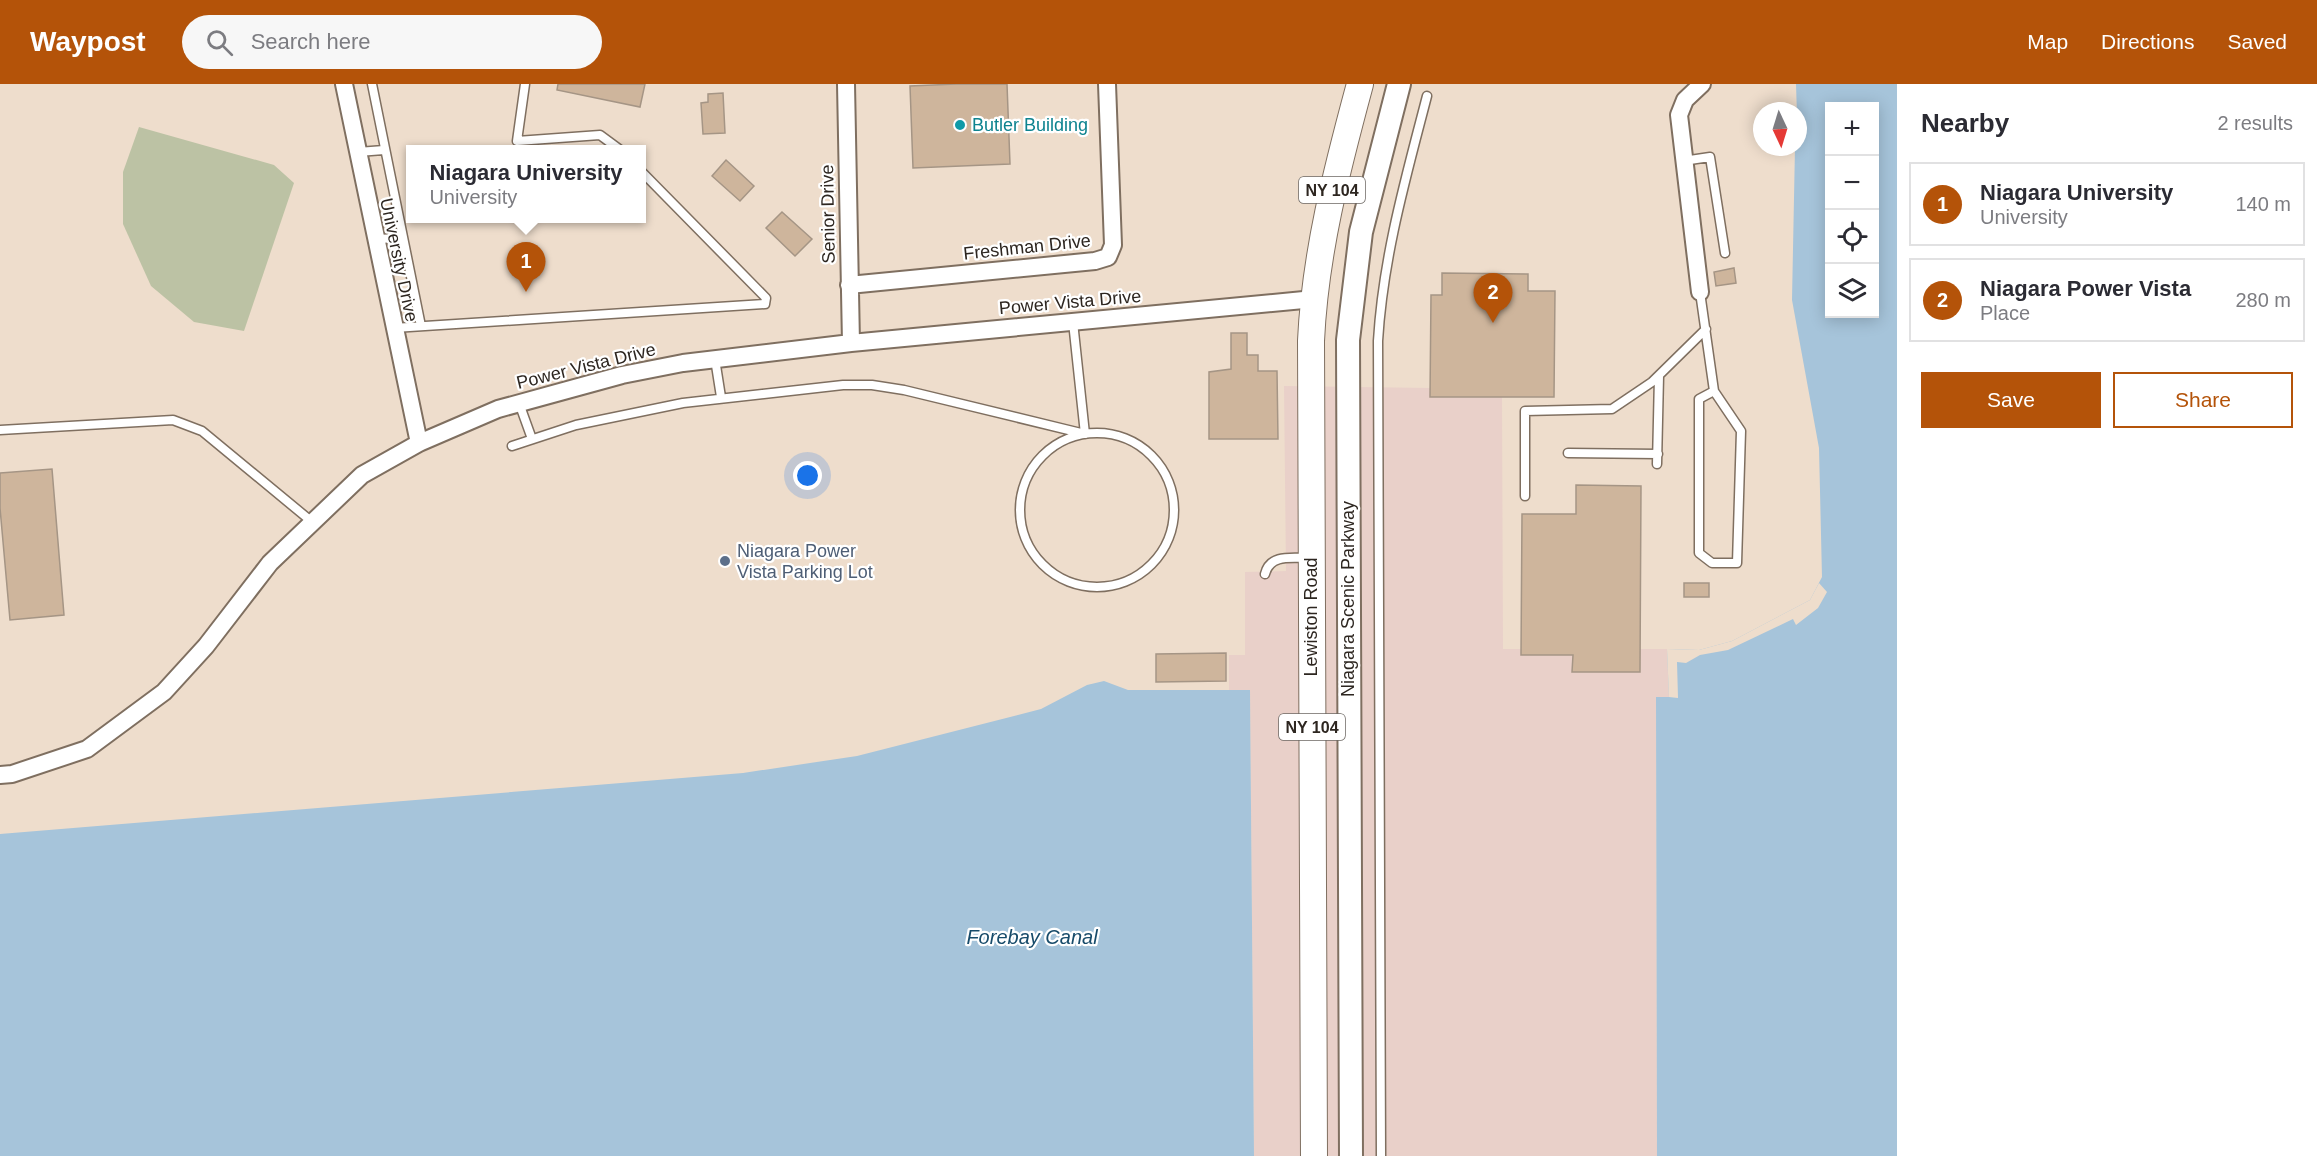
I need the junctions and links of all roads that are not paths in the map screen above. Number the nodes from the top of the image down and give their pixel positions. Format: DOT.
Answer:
graph roads {
  1 [pos="344,84"];
  2 [pos="372,84"];
  3 [pos="525,84"];
  4 [pos="846,84"];
  5 [pos="1107,84"];
  6 [pos="1360,84"];
  7 [pos="1399,84"];
  8 [pos="1702,84"];
  9 [pos="1427,96"];
  10 [pos="613,145"];
  11 [pos="384,150"];
  12 [pos="358,152"];
  13 [pos="1683,162"];
  14 [pos="646,176"];
  15 [pos="403,238"];
  16 [pos="375,240"];
  17 [pos="1725,253"];
  18 [pos="849,285"];
  19 [pos="1700,292"];
  20 [pos="1314,299"];
  21 [pos="1073,322"];
  22 [pos="421,326"];
  23 [pos="394,328"];
  24 [pos="1706,329"];
  25 [pos="851,343"];
  26 [pos="715,359"];
  27 [pos="1659,376"];
  28 [pos="1714,391"];
  29 [pos="722,397"];
  30 [pos="519,403"];
  31 [pos="0,430"];
  32 [pos="1085,434"];
  33 [pos="532,439"];
  34 [pos="419,443"];
  35 [pos="512,447"];
  36 [pos="1568,453"];
  37 [pos="1525,496"];
  38 [pos="311,521"];
  39 [pos="1311,558"];
  40 [pos="1265,574"];
  41 [pos="0,775"];
  42 [pos="1314,1156"];
  43 [pos="1351,1156"];
  44 [pos="1381,1156"];
  1 -- 12 [label="street, University Drive"];
  2 -- 11 [label="lane"];
  3 -- 10 [label="lane"];
  4 -- 18 [label="street, Senior Drive"];
  5 -- 18 [label="street, Freshman Drive"];
  6 -- 20 [label="main road, Lewiston Road / NY 104"];
  7 -- 43 [label="main road, Niagara Scenic Parkway"];
  8 -- 13 [label="street"];
  9 -- 44 [label="lane"];
  11 -- 12 [label="lane"];
  11 -- 15 [label="lane"];
  12 -- 16 [label="street, University Drive"];
  13 -- 17 [label="lane"];
  13 -- 19 [label="street"];
  14 -- 22 [label="lane"];
  15 -- 16 [label="lane"];
  15 -- 22 [label="lane"];
  16 -- 23 [label="street, University Drive"];
  18 -- 25 [label="street, Senior Drive"];
  19 -- 24 [label="lane"];
  20 -- 21 [label="street, Power Vista Drive"];
  20 -- 39 [label="main road, Lewiston Road / NY 104"];
  21 -- 25 [label="street, Power Vista Drive"];
  21 -- 32 [label="lane"];
  22 -- 23 [label="lane"];
  23 -- 34 [label="street, University Drive"];
  24 -- 27 [label="lane"];
  24 -- 28 [label="lane"];
  25 -- 26 [label="street, Power Vista Drive"];
  26 -- 29 [label="lane"];
  26 -- 30 [label="street, Power Vista Drive"];
  27 -- 36 [label="lane"];
  27 -- 37 [label="lane"];
  28 -- 28 [label="lane"];
  29 -- 32 [label="lane"];
  29 -- 33 [label="lane"];
  30 -- 33 [label="lane"];
  30 -- 34 [label="street, Power Vista Drive"];
  31 -- 38 [label="lane"];
  32 -- 32 [label="lane"];
  33 -- 35 [label="lane"];
  34 -- 38 [label="street, Power Vista Drive"];
  38 -- 41 [label="street, Power Vista Drive"];
  39 -- 40 [label="lane"];
  39 -- 42 [label="main road, Lewiston Road / NY 104"];
}
